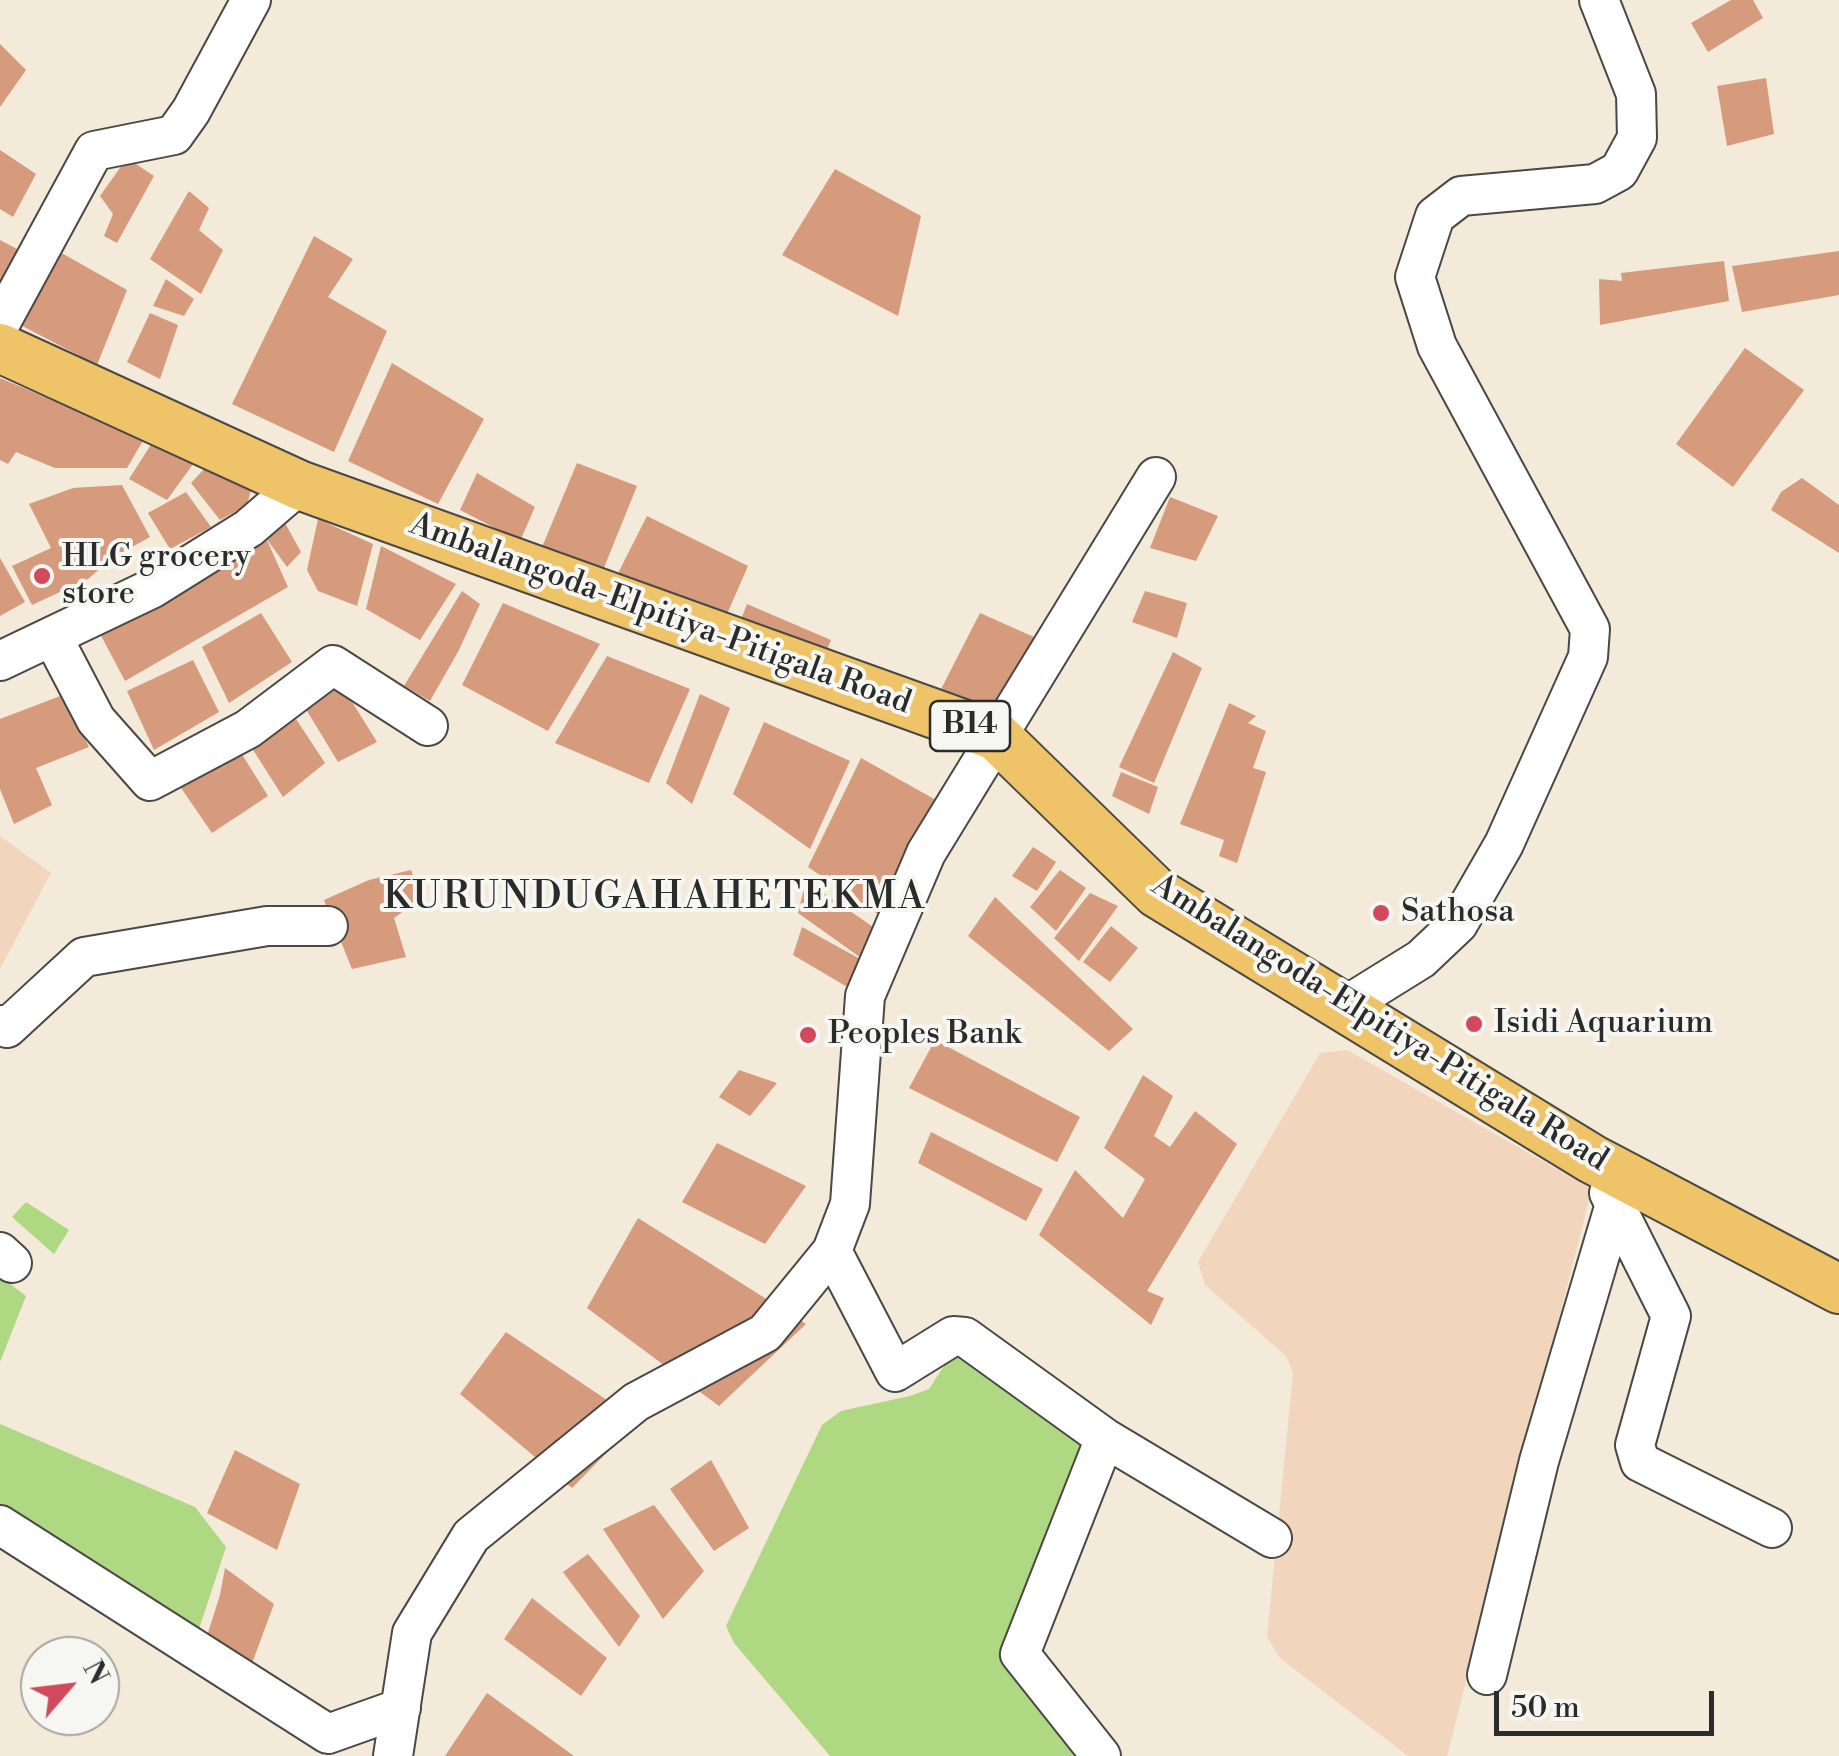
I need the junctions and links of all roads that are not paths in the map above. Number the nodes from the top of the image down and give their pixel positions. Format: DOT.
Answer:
graph roads {
  1 [pos="250,0"];
  2 [pos="1599,0"];
  3 [pos="0,324"];
  4 [pos="0,348"];
  5 [pos="1156,478"];
  6 [pos="299,485"];
  7 [pos="52,636"];
  8 [pos="0,661"];
  9 [pos="428,726"];
  10 [pos="996,736"];
  11 [pos="328,926"];
  12 [pos="1342,1008"];
  13 [pos="0,1025"];
  14 [pos="1592,1159"];
  15 [pos="1615,1204"];
  16 [pos="832,1251"];
  17 [pos="1839,1289"];
  18 [pos="1106,1438"];
  19 [pos="0,1525"];
  20 [pos="1772,1528"];
  21 [pos="1272,1538"];
  22 [pos="1487,1675"];
  23 [pos="401,1708"];
  24 [pos="393,1756"];
  25 [pos="1101,1756"];
  1 -- 3 [label="street"];
  2 -- 12 [label="street"];
  4 -- 6 [label="main road, Ambalangoda-Elpitiya-Pitigala Road / B14"];
  5 -- 10 [label="street"];
  6 -- 7 [label="street"];
  6 -- 10 [label="main road, Ambalangoda-Elpitiya-Pitigala Road / B14"];
  7 -- 8 [label="street"];
  7 -- 9 [label="street"];
  10 -- 12 [label="main road, Ambalangoda-Elpitiya-Pitigala Road / B14"];
  10 -- 16 [label="street"];
  11 -- 13 [label="street"];
  12 -- 14 [label="main road, Ambalangoda-Elpitiya-Pitigala Road / B14"];
  14 -- 15 [label="street"];
  14 -- 17 [label="main road, Ambalangoda-Elpitiya-Pitigala Road / B14"];
  15 -- 20 [label="street"];
  15 -- 22 [label="street"];
  16 -- 18 [label="street"];
  16 -- 23 [label="street"];
  18 -- 21 [label="street"];
  18 -- 25 [label="street"];
  19 -- 23 [label="street"];
  23 -- 24 [label="street"];
}
